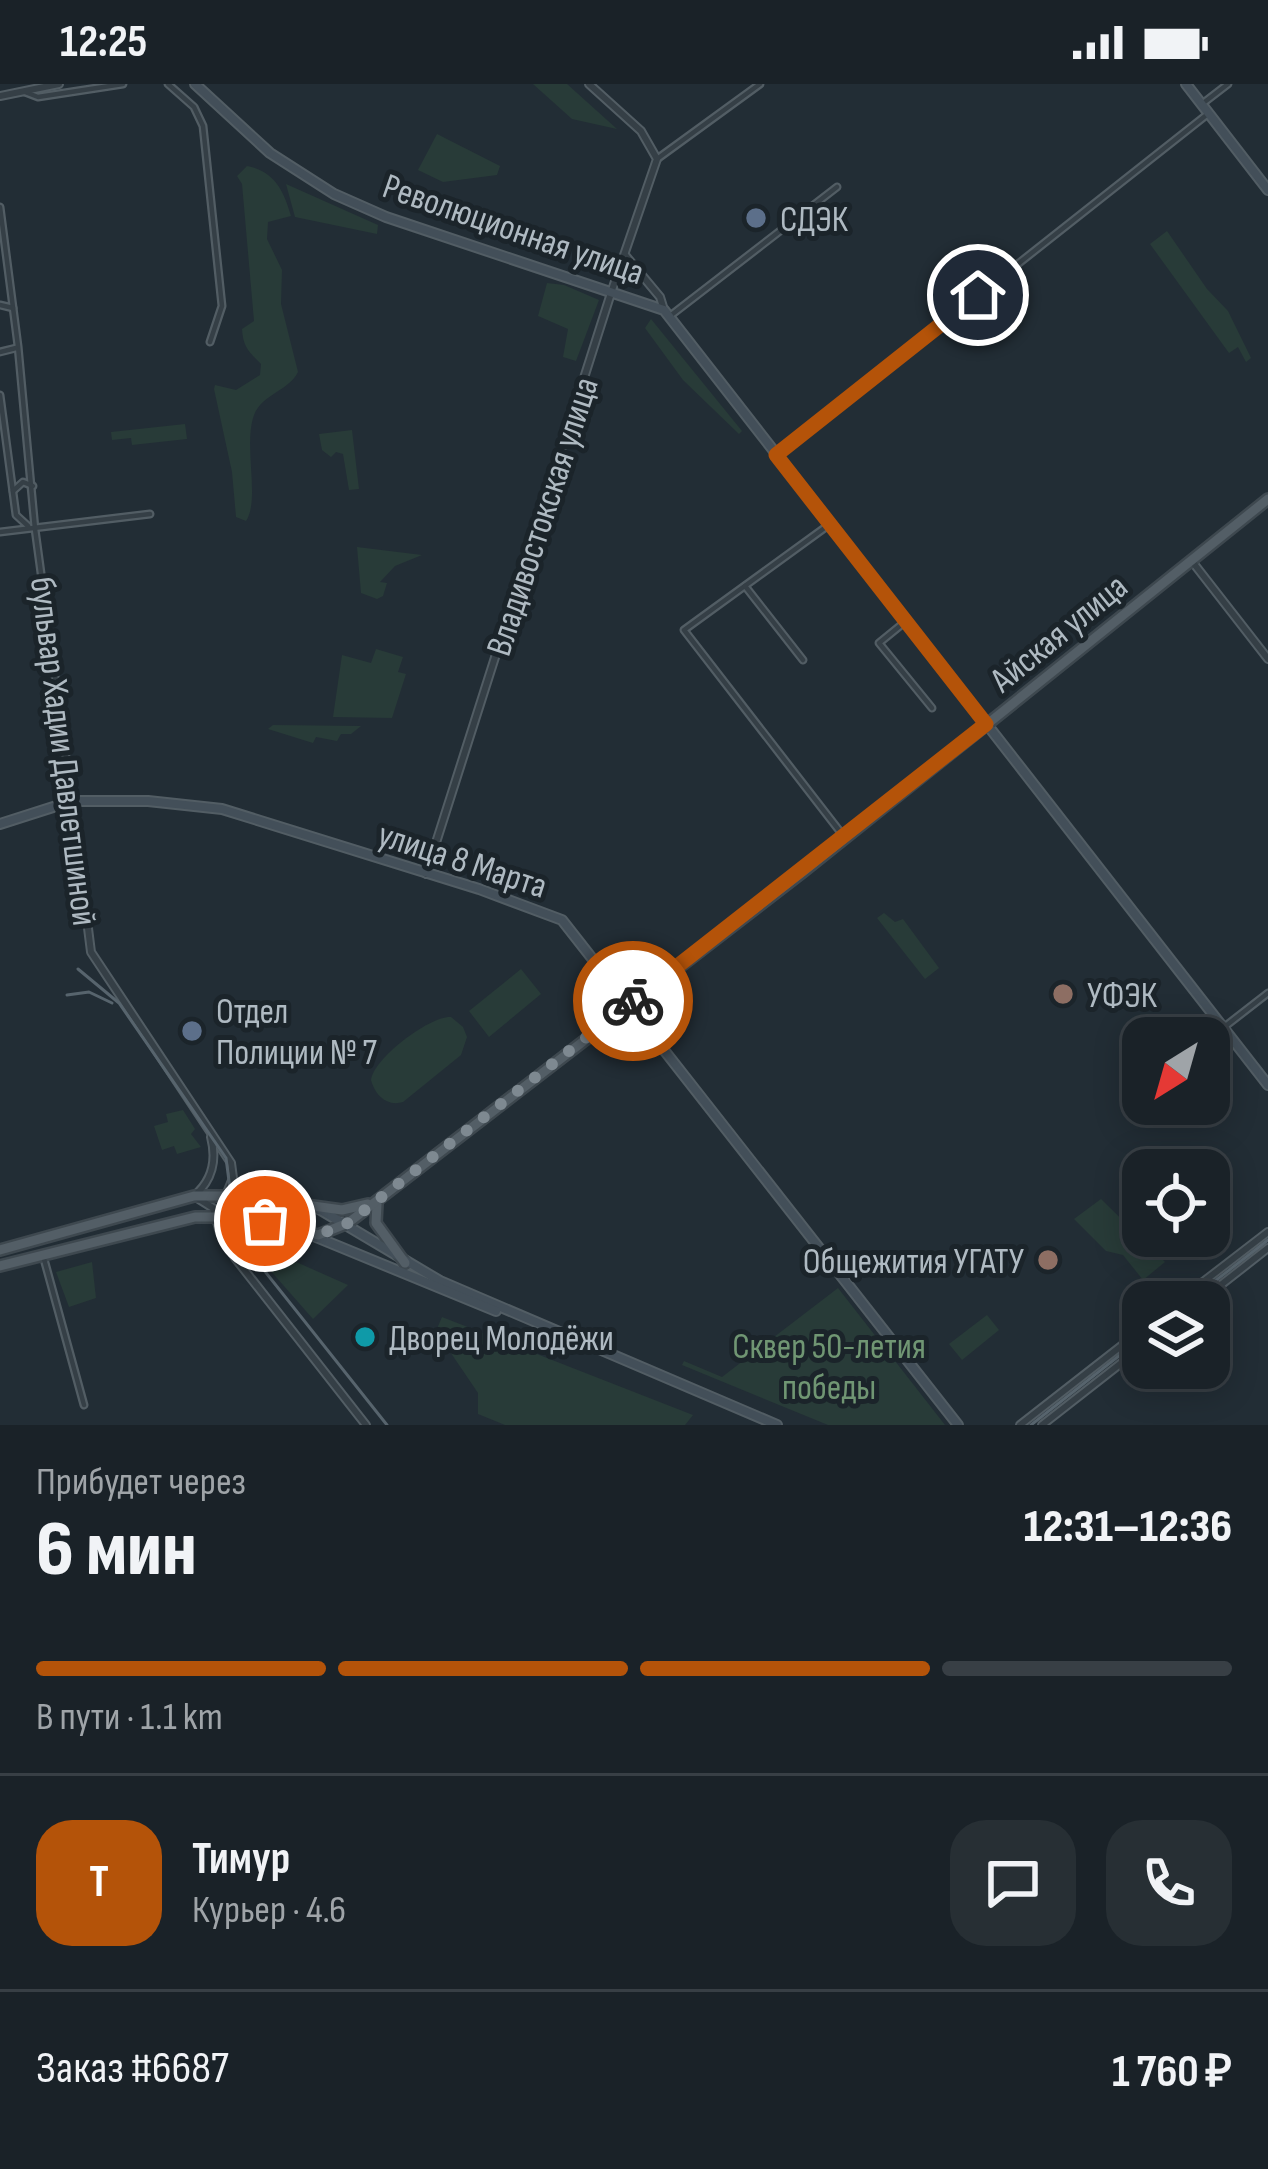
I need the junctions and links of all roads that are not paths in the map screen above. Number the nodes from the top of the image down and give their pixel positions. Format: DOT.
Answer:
graph roads {
  1 [pos="59,84"];
  2 [pos="123,84"];
  3 [pos="168,84"];
  4 [pos="195,84"];
  5 [pos="589,84"];
  6 [pos="760,84"];
  7 [pos="1186,84"];
  8 [pos="1228,84"];
  9 [pos="25,92"];
  10 [pos="0,96"];
  11 [pos="1202,104"];
  12 [pos="1209,113"];
  13 [pos="658,159"];
  14 [pos="1266,183"];
  15 [pos="837,187"];
  16 [pos="0,207"];
  17 [pos="625,255"];
  18 [pos="612,290"];
  19 [pos="0,305"];
  20 [pos="13,308"];
  21 [pos="667,313"];
  22 [pos="210,341"];
  23 [pos="19,346"];
  24 [pos="0,352"];
  25 [pos="0,394"];
  26 [pos="776,455"];
  27 [pos="33,486"];
  28 [pos="13,491"];
  29 [pos="1268,499"];
  30 [pos="150,514"];
  31 [pos="16,515"];
  32 [pos="830,524"];
  33 [pos="35,529"];
  34 [pos="3,532"];
  35 [pos="1191,560"];
  36 [pos="745,586"];
  37 [pos="906,621"];
  38 [pos="1268,659"];
  39 [pos="803,660"];
  40 [pos="932,708"];
  41 [pos="986,724"];
  42 [pos="72,801"];
  43 [pos="0,824"];
  44 [pos="845,838"];
  45 [pos="426,874"];
  46 [pos="1268,993"];
  47 [pos="628,1005"];
  48 [pos="1214,1017"];
  49 [pos="1230,1023"];
  50 [pos="1230,1037"];
  51 [pos="1268,1085"];
  52 [pos="208,1128"];
  53 [pos="194,1196"];
  54 [pos="226,1196"];
  55 [pos="379,1199"];
  56 [pos="314,1207"];
  57 [pos="120,1216"];
  58 [pos="218,1216"];
  59 [pos="348,1223"];
  60 [pos="293,1229"];
  61 [pos="1268,1232"];
  62 [pos="124,1234"];
  63 [pos="308,1234"];
  64 [pos="1268,1248"];
  65 [pos="0,1250"];
  66 [pos="43,1253"];
  67 [pos="405,1263"];
  68 [pos="0,1266"];
  69 [pos="1204,1281"];
  70 [pos="1226,1281"];
  71 [pos="538,1325"];
  72 [pos="1122,1345"];
  73 [pos="1122,1362"];
  74 [pos="84,1406"];
  75 [pos="366,1425"];
  76 [pos="778,1425"];
  77 [pos="958,1425"];
  78 [pos="1020,1425"];
  79 [pos="1042,1425"];
  1 -- 9 [label="street"];
  2 -- 9 [label="street"];
  3 -- 22 [label="street"];
  4 -- 18 [label="main road, Революционная улица"];
  5 -- 13 [label="street"];
  6 -- 13 [label="street"];
  7 -- 11 [label="main road"];
  8 -- 11 [label="street"];
  9 -- 10 [label="street"];
  11 -- 12 [label="main road"];
  12 -- 14 [label="main road"];
  12 -- 26 [label="street"];
  13 -- 17 [label="street, Владивостокская улица"];
  15 -- 21 [label="street"];
  16 -- 20 [label="street, бульвар Хадии Давлетшиной"];
  17 -- 18 [label="street, Владивостокская улица"];
  17 -- 21 [label="street"];
  18 -- 21 [label="main road, Революционная улица"];
  18 -- 45 [label="street, Владивостокская улица"];
  19 -- 20 [label="street"];
  20 -- 23 [label="street, бульвар Хадии Давлетшиной"];
  21 -- 26 [label="main road, Революционная улица"];
  23 -- 24 [label="street"];
  23 -- 27 [label="street, бульвар Хадии Давлетшиной"];
  25 -- 28 [label="street"];
  26 -- 32 [label="main road, Революционная улица"];
  27 -- 28 [label="street"];
  27 -- 33 [label="street, бульвар Хадии Давлетшиной"];
  28 -- 31 [label="street"];
  29 -- 35 [label="main road, Айская улица"];
  30 -- 33 [label="street"];
  31 -- 33 [label="street, бульвар Хадии Давлетшиной"];
  31 -- 34 [label="street"];
  32 -- 36 [label="street"];
  32 -- 37 [label="main road, Революционная улица"];
  33 -- 34 [label="street"];
  33 -- 42 [label="street, бульвар Хадии Давлетшиной"];
  35 -- 38 [label="street"];
  35 -- 41 [label="main road, Айская улица"];
  36 -- 39 [label="street"];
  36 -- 44 [label="street"];
  37 -- 40 [label="street"];
  37 -- 41 [label="main road, Революционная улица"];
  41 -- 44 [label="main road, Айская улица"];
  41 -- 48 [label="main road, Революционная улица"];
  42 -- 43 [label="main road, улица 8 Марта"];
  42 -- 45 [label="main road, улица 8 Марта"];
  42 -- 52 [label="street, бульвар Хадии Давлетшиной"];
  44 -- 47 [label="main road, Айская улица"];
  45 -- 47 [label="main road, улица 8 Марта"];
  46 -- 49 [label="street"];
  47 -- 55 [label="main road, Айская улица"];
  47 -- 77 [label="main road, улица 8 Марта"];
  50 -- 51 [label="main road, Революционная улица"];
  52 -- 53 [label="street"];
  52 -- 54 [label="street, бульвар Хадии Давлетшиной"];
  53 -- 54 [label="main road"];
  53 -- 57 [label="main road"];
  53 -- 58 [label="street"];
  54 -- 56 [label="main road"];
  54 -- 58 [label="street"];
  55 -- 56 [label="main road"];
  55 -- 59 [label="main road, Айская улица"];
  55 -- 67 [label="main road"];
  56 -- 59 [label="main road"];
  56 -- 60 [label="main road"];
  57 -- 62 [label="main road"];
  57 -- 65 [label="main road"];
  58 -- 60 [label="main road"];
  58 -- 62 [label="main road"];
  58 -- 75 [label="street"];
  59 -- 63 [label="main road, Айская улица"];
  59 -- 67 [label="main road"];
  60 -- 63 [label="main road"];
  61 -- 69 [label="street"];
  62 -- 66 [label="main road"];
  63 -- 71 [label="main road"];
  64 -- 70 [label="street"];
  66 -- 68 [label="main road"];
  66 -- 74 [label="street"];
  67 -- 71 [label="main road"];
  71 -- 76 [label="main road"];
  72 -- 78 [label="street"];
  73 -- 79 [label="street"];
}
